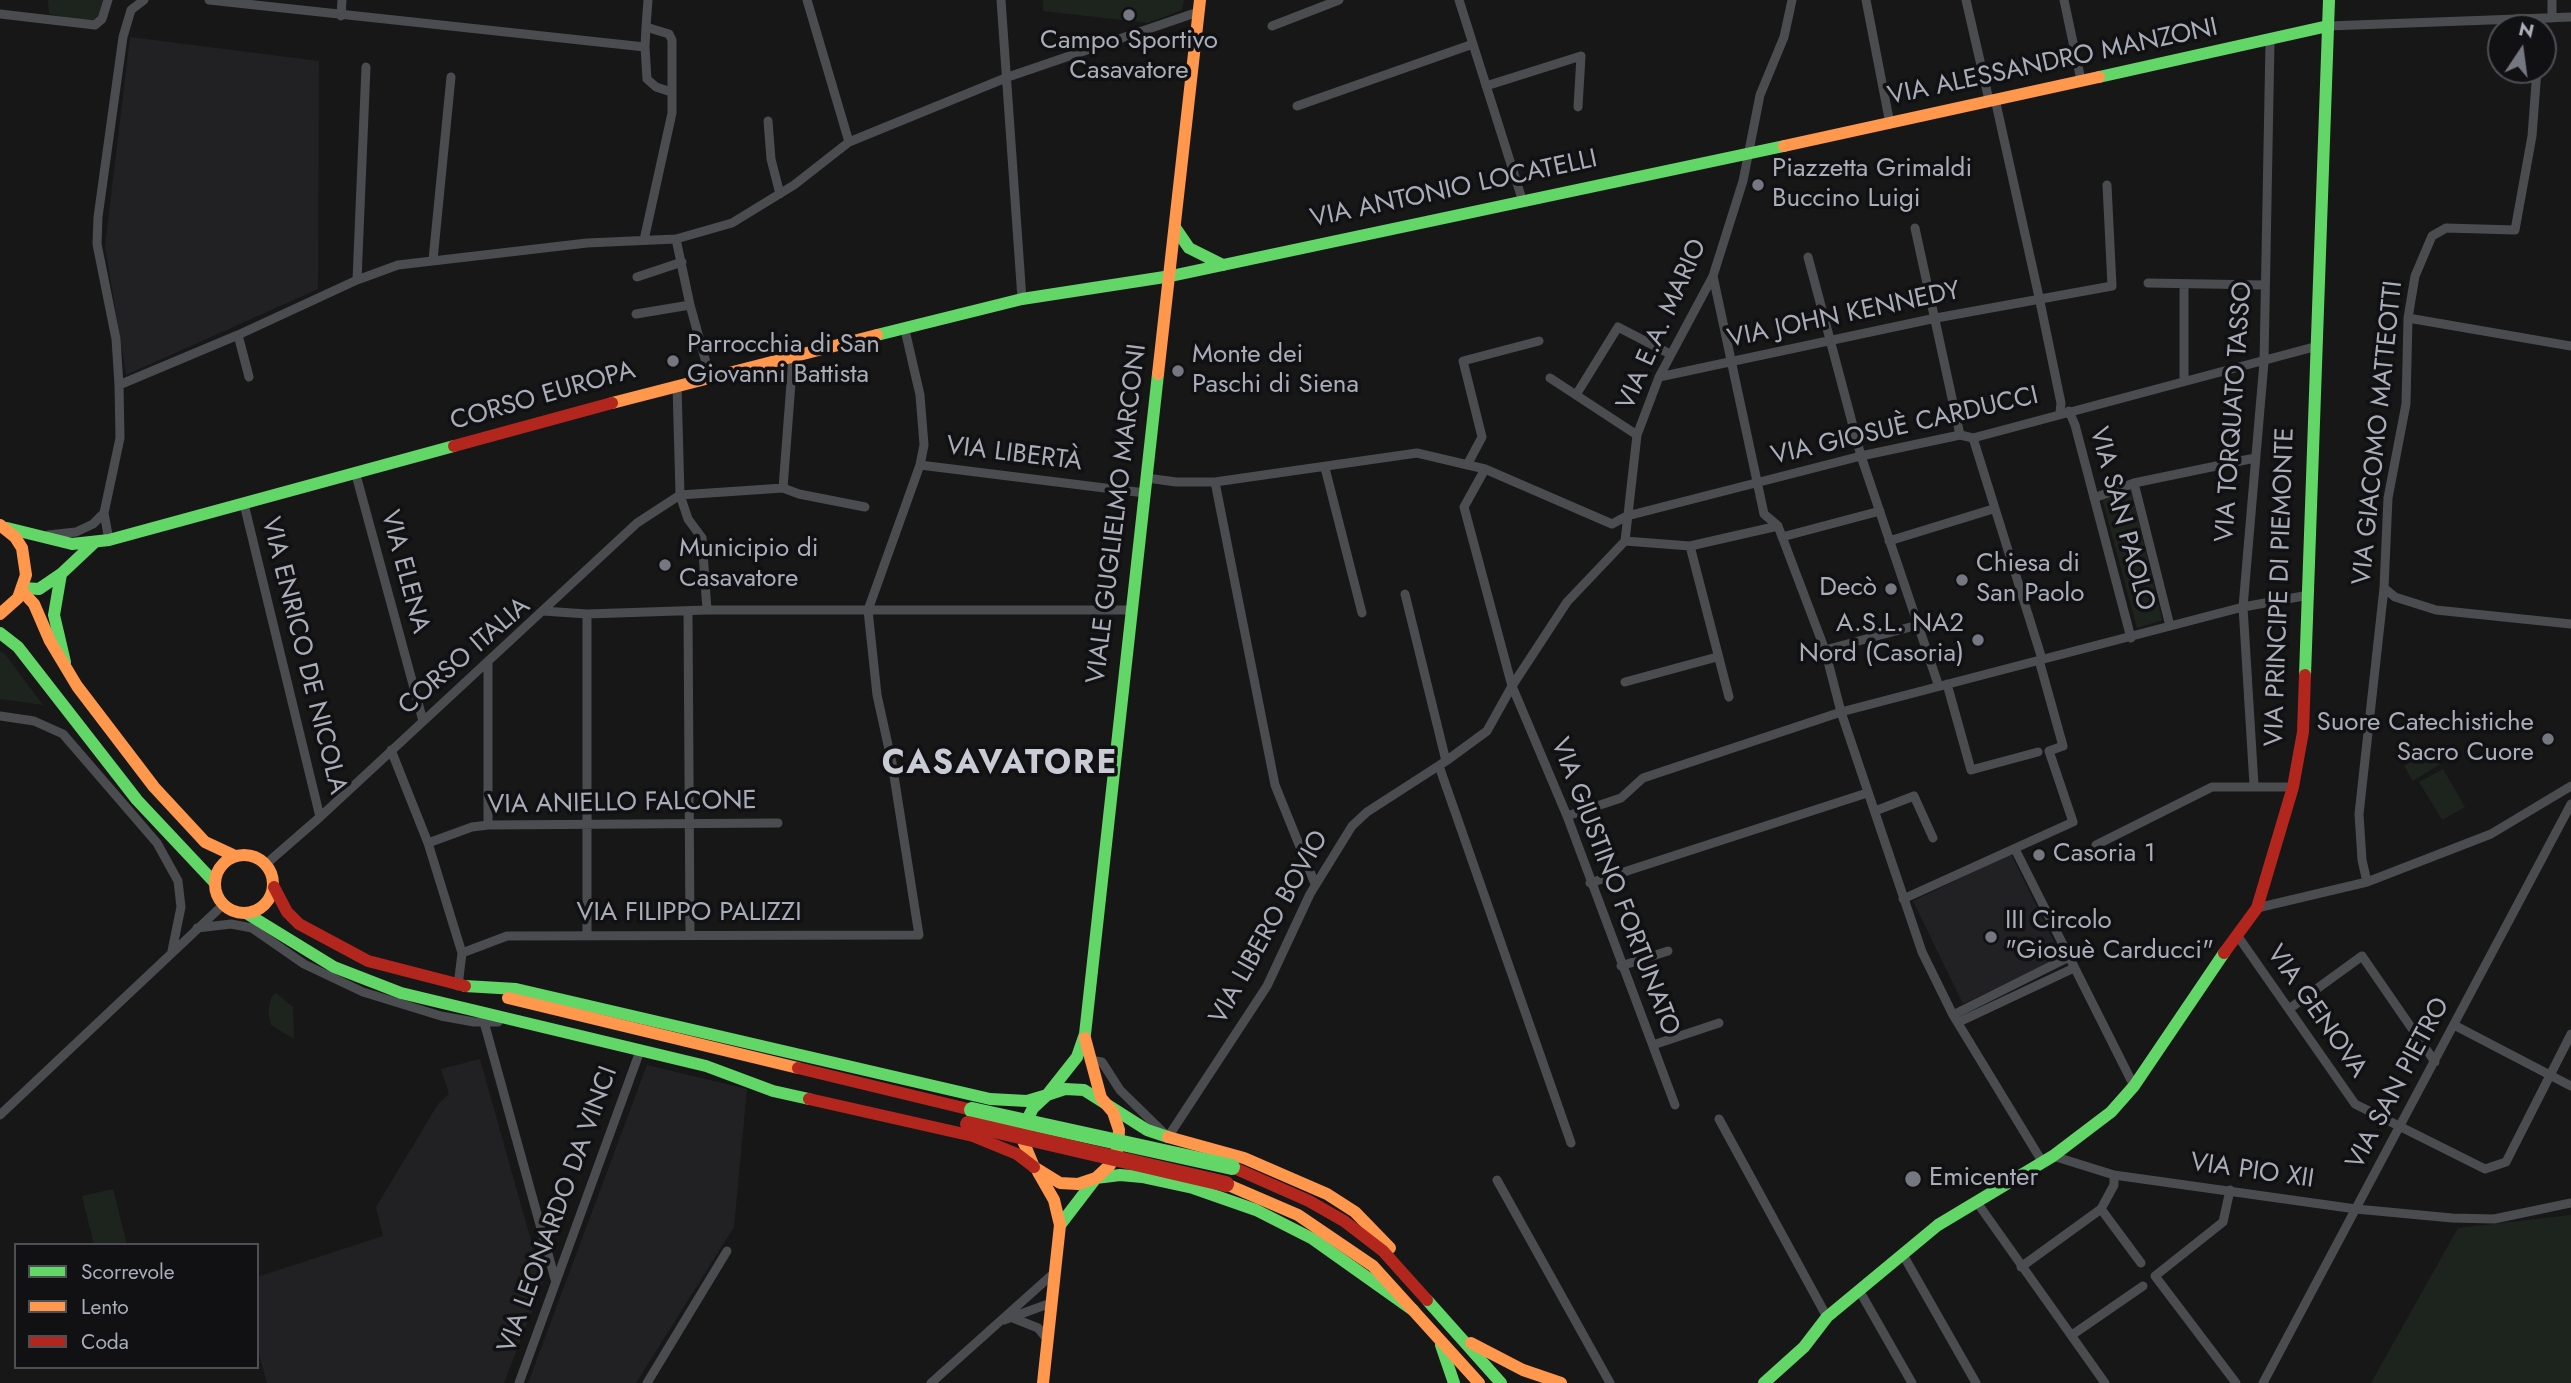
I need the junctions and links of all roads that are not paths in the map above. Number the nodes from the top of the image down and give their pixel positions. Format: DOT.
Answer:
graph roads {
  1 [pos="108,0"];
  2 [pos="144,0"];
  3 [pos="209,0"];
  4 [pos="342,0"];
  5 [pos="648,0"];
  6 [pos="807,0"];
  7 [pos="1001,0"];
  8 [pos="1339,0"];
  9 [pos="1792,0"];
  10 [pos="1866,0"];
  11 [pos="1966,0"];
  12 [pos="2064,0"];
  13 [pos="2329,0"];
  14 [pos="1462,1"];
  15 [pos="1199,6"];
  16 [pos="0,14"];
  17 [pos="341,16"];
  18 [pos="2487,24"];
  19 [pos="1272,26"];
  20 [pos="2328,26"];
  21 [pos="646,27"];
  22 [pos="2270,41"];
  23 [pos="1473,44"];
  24 [pos="645,47"];
  25 [pos="366,67"];
  26 [pos="451,77"];
  27 [pos="1008,77"];
  28 [pos="2081,79"];
  29 [pos="2536,84"];
  30 [pos="1486,86"];
  31 [pos="671,92"];
  32 [pos="1992,100"];
  33 [pos="1297,106"];
  34 [pos="1578,107"];
  35 [pos="768,121"];
  36 [pos="1890,124"];
  37 [pos="849,142"];
  38 [pos="1747,154"];
  39 [pos="2107,185"];
  40 [pos="780,194"];
  41 [pos="1522,199"];
  42 [pos="1915,228"];
  43 [pos="1177,229"];
  44 [pos="676,239"];
  45 [pos="644,240"];
  46 [pos="1808,257"];
  47 [pos="433,260"];
  48 [pos="682,262"];
  49 [pos="1223,265"];
  50 [pos="1171,276"];
  51 [pos="1713,276"];
  52 [pos="637,277"];
  53 [pos="357,279"];
  54 [pos="2148,284"];
  55 [pos="2184,285"];
  56 [pos="2265,285"];
  57 [pos="2039,297"];
  58 [pos="1022,299"];
  59 [pos="690,305"];
  60 [pos="636,314"];
  61 [pos="1936,318"];
  62 [pos="2408,318"];
  63 [pos="905,331"];
  64 [pos="238,335"];
  65 [pos="1828,340"];
  66 [pos="1539,341"];
  67 [pos="2571,346"];
  68 [pos="2314,347"];
  69 [pos="1670,354"];
  70 [pos="793,356"];
  71 [pos="1732,360"];
  72 [pos="2264,362"];
  73 [pos="249,377"];
  74 [pos="710,377"];
  75 [pos="1659,377"];
  76 [pos="1550,378"];
  77 [pos="2185,381"];
  78 [pos="119,384"];
  79 [pos="677,385"];
  80 [pos="1576,395"];
  81 [pos="2064,412"];
  82 [pos="1637,435"];
  83 [pos="1961,435"];
  84 [pos="1973,439"];
  85 [pos="1861,456"];
  86 [pos="2255,458"];
  87 [pos="1467,464"];
  88 [pos="919,465"];
  89 [pos="1325,468"];
  90 [pos="1485,469"];
  91 [pos="356,475"];
  92 [pos="1215,482"];
  93 [pos="1758,482"];
  94 [pos="2134,483"];
  95 [pos="1146,485"];
  96 [pos="783,488"];
  97 [pos="680,495"];
  98 [pos="2094,498"];
  99 [pos="244,504"];
  100 [pos="866,507"];
  101 [pos="1993,509"];
  102 [pos="1880,511"];
  103 [pos="104,513"];
  104 [pos="1627,516"];
  105 [pos="93,524"];
  106 [pos="3,526"];
  107 [pos="1778,526"];
  108 [pos="34,534"];
  109 [pos="1782,537"];
  110 [pos="101,541"];
  111 [pos="1625,541"];
  112 [pos="1889,541"];
  113 [pos="1690,546"];
  114 [pos="61,575"];
  115 [pos="2384,588"];
  116 [pos="22,589"];
  117 [pos="1405,594"];
  118 [pos="2309,595"];
  119 [pos="2243,607"];
  120 [pos="707,610"];
  121 [pos="868,610"];
  122 [pos="1130,610"];
  123 [pos="543,611"];
  124 [pos="688,612"];
  125 [pos="1362,613"];
  126 [pos="0,614"];
  127 [pos="587,614"];
  128 [pos="2571,624"];
  129 [pos="1918,625"];
  130 [pos="2170,626"];
  131 [pos="0,633"];
  132 [pos="2131,638"];
  133 [pos="1825,650"];
  134 [pos="1717,657"];
  135 [pos="2041,659"];
  136 [pos="488,661"];
  137 [pos="65,666"];
  138 [pos="1625,682"];
  139 [pos="1943,684"];
  140 [pos="1512,686"];
  141 [pos="1729,697"];
  142 [pos="1841,712"];
  143 [pos="0,716"];
  144 [pos="423,720"];
  145 [pos="391,750"];
  146 [pos="2038,752"];
  147 [pos="1442,764"];
  148 [pos="2254,785"];
  149 [pos="2293,787"];
  150 [pos="2570,789"];
  151 [pos="1867,793"];
  152 [pos="2571,804"];
  153 [pos="1875,811"];
  154 [pos="1567,816"];
  155 [pos="320,817"];
  156 [pos="690,822"];
  157 [pos="586,823"];
  158 [pos="778,823"];
  159 [pos="488,825"];
  160 [pos="1933,838"];
  161 [pos="428,842"];
  162 [pos="2096,845"];
  163 [pos="2015,849"];
  164 [pos="236,856"];
  165 [pos="265,864"];
  166 [pos="2367,882"];
  167 [pos="215,883"];
  168 [pos="1590,883"];
  169 [pos="1315,884"];
  170 [pos="274,887"];
  171 [pos="1903,899"];
  172 [pos="224,904"];
  173 [pos="2257,908"];
  174 [pos="246,913"];
  175 [pos="197,928"];
  176 [pos="690,934"];
  177 [pos="587,935"];
  178 [pos="2237,935"];
  179 [pos="172,951"];
  180 [pos="1668,951"];
  181 [pos="462,953"];
  182 [pos="2069,957"];
  183 [pos="1621,966"];
  184 [pos="2074,968"];
  185 [pos="458,986"];
  186 [pos="2290,1009"];
  187 [pos="1956,1019"];
  188 [pos="515,1021"];
  189 [pos="484,1022"];
  190 [pos="1719,1023"];
  191 [pos="2454,1025"];
  192 [pos="1085,1034"];
  193 [pos="2571,1034"];
  194 [pos="1653,1045"];
  195 [pos="640,1051"];
  196 [pos="1089,1060"];
  197 [pos="2435,1062"];
  198 [pos="706,1066"];
  199 [pos="2550,1075"];
  200 [pos="2134,1086"];
  201 [pos="2571,1086"];
  202 [pos="1047,1095"];
  203 [pos="1101,1098"];
  204 [pos="1675,1105"];
  205 [pos="0,1115"];
  206 [pos="970,1117"];
  207 [pos="1719,1119"];
  208 [pos="2402,1125"];
  209 [pos="1168,1137"];
  210 [pos="1571,1143"];
  211 [pos="2048,1159"];
  212 [pos="1034,1167"];
  213 [pos="2114,1175"];
  214 [pos="1096,1178"];
  215 [pos="1497,1180"];
  216 [pos="2230,1190"];
  217 [pos="1976,1200"];
  218 [pos="2571,1203"];
  219 [pos="2101,1209"];
  220 [pos="2356,1209"];
  221 [pos="1060,1225"];
  222 [pos="727,1251"];
  223 [pos="1902,1253"];
  224 [pos="2141,1263"];
  225 [pos="2021,1266"];
  226 [pos="1055,1272"];
  227 [pos="556,1280"];
  228 [pos="2143,1286"];
  229 [pos="1419,1290"];
  230 [pos="1859,1290"];
  231 [pos="1052,1303"];
  232 [pos="1413,1310"];
  233 [pos="1827,1317"];
  234 [pos="1011,1318"];
  235 [pos="999,1322"];
  236 [pos="2072,1335"];
  237 [pos="1461,1337"];
  238 [pos="1440,1339"];
  239 [pos="1048,1340"];
  240 [pos="519,1383"];
  241 [pos="646,1383"];
  242 [pos="931,1383"];
  243 [pos="1043,1383"];
  244 [pos="1454,1383"];
  245 [pos="1479,1383"];
  246 [pos="1500,1383"];
  247 [pos="1561,1383"];
  248 [pos="1611,1383"];
  249 [pos="1764,1383"];
  250 [pos="1912,1383"];
  251 [pos="1976,1383"];
  252 [pos="2105,1383"];
  253 [pos="2236,1383"];
  254 [pos="2263,1383"];
  1 -- 16 [label="street"];
  2 -- 78 [label="street"];
  3 -- 17 [label="street"];
  4 -- 17 [label="street"];
  5 -- 21 [label="street"];
  6 -- 37 [label="street"];
  7 -- 27 [label="street"];
  8 -- 19 [label="street"];
  9 -- 38 [label="street, VIA E.A. MARIO"];
  10 -- 36 [label="street"];
  11 -- 32 [label="street, VIA SAN PAOLO"];
  12 -- 28 [label="street"];
  13 -- 20 [label="main road, VIA PRINCIPE DI PIEMONTE"];
  14 -- 23 [label="street"];
  15 -- 27 [label="street"];
  15 -- 43 [label="main road, VIALE GUGLIELMO MARCONI"];
  17 -- 24 [label="street"];
  18 -- 20 [label="street, VIA ALESSANDRO MANZONI"];
  20 -- 22 [label="main road, VIA ALESSANDRO MANZONI"];
  20 -- 68 [label="main road, VIA PRINCIPE DI PIEMONTE"];
  21 -- 24 [label="street"];
  21 -- 31 [label="street"];
  22 -- 28 [label="main road, VIA ALESSANDRO MANZONI"];
  22 -- 56 [label="street, VIA TORQUATO TASSO"];
  23 -- 30 [label="street"];
  23 -- 33 [label="street"];
  24 -- 31 [label="street"];
  25 -- 53 [label="street"];
  26 -- 47 [label="street"];
  27 -- 37 [label="street"];
  27 -- 58 [label="street"];
  28 -- 32 [label="main road, VIA ALESSANDRO MANZONI"];
  29 -- 62 [label="street, VIA GIACOMO MATTEOTTI"];
  30 -- 34 [label="street"];
  30 -- 41 [label="street"];
  31 -- 45 [label="street"];
  32 -- 36 [label="main road, VIA ALESSANDRO MANZONI"];
  32 -- 57 [label="street, VIA SAN PAOLO"];
  35 -- 40 [label="street"];
  36 -- 38 [label="main road, VIA ALESSANDRO MANZONI"];
  37 -- 40 [label="street"];
  38 -- 41 [label="main road, VIA ANTONIO LOCATELLI"];
  38 -- 51 [label="street, VIA E.A. MARIO"];
  39 -- 57 [label="street, VIA JOHN KENNEDY"];
  40 -- 44 [label="street"];
  41 -- 49 [label="main road, VIA ANTONIO LOCATELLI"];
  42 -- 61 [label="street"];
  43 -- 49 [label="main road"];
  43 -- 50 [label="main road, VIALE GUGLIELMO MARCONI"];
  44 -- 45 [label="street"];
  44 -- 48 [label="street"];
  45 -- 47 [label="street"];
  46 -- 65 [label="street"];
  47 -- 53 [label="street"];
  48 -- 52 [label="street"];
  48 -- 59 [label="street"];
  49 -- 50 [label="main road, VIA ANTONIO LOCATELLI"];
  50 -- 58 [label="main road, CORSO EUROPA"];
  50 -- 95 [label="main road, VIALE GUGLIELMO MARCONI"];
  51 -- 69 [label="street, VIA E.A. MARIO"];
  51 -- 71 [label="street"];
  53 -- 64 [label="street"];
  54 -- 55 [label="street"];
  55 -- 56 [label="street"];
  55 -- 77 [label="street"];
  56 -- 72 [label="street, VIA TORQUATO TASSO"];
  57 -- 61 [label="street, VIA JOHN KENNEDY"];
  57 -- 81 [label="street, VIA SAN PAOLO"];
  58 -- 63 [label="main road, CORSO EUROPA"];
  59 -- 60 [label="street"];
  59 -- 74 [label="street"];
  61 -- 65 [label="street, VIA JOHN KENNEDY"];
  61 -- 83 [label="street"];
  62 -- 67 [label="street"];
  62 -- 115 [label="street, VIA GIACOMO MATTEOTTI"];
  63 -- 70 [label="main road, CORSO EUROPA"];
  63 -- 88 [label="street"];
  64 -- 73 [label="street"];
  64 -- 78 [label="street"];
  65 -- 71 [label="street, VIA JOHN KENNEDY"];
  65 -- 85 [label="street"];
  66 -- 87 [label="street"];
  68 -- 72 [label="street, VIA GIOSUÈ CARDUCCI"];
  68 -- 118 [label="main road, VIA PRINCIPE DI PIEMONTE"];
  69 -- 75 [label="street, VIA E.A. MARIO"];
  69 -- 80 [label="street"];
  70 -- 74 [label="main road, CORSO EUROPA"];
  70 -- 96 [label="street"];
  71 -- 75 [label="street, VIA JOHN KENNEDY"];
  71 -- 93 [label="street"];
  72 -- 77 [label="street, VIA GIOSUÈ CARDUCCI"];
  72 -- 86 [label="street, VIA TORQUATO TASSO"];
  74 -- 79 [label="main road, CORSO EUROPA"];
  75 -- 82 [label="street, VIA E.A. MARIO"];
  76 -- 80 [label="street"];
  77 -- 81 [label="street, VIA GIOSUÈ CARDUCCI"];
  78 -- 103 [label="street"];
  79 -- 91 [label="main road, CORSO EUROPA"];
  79 -- 97 [label="street"];
  80 -- 82 [label="street"];
  81 -- 84 [label="street, VIA GIOSUÈ CARDUCCI"];
  81 -- 98 [label="street, VIA SAN PAOLO"];
  82 -- 104 [label="street, VIA E.A. MARIO"];
  83 -- 84 [label="street, VIA GIOSUÈ CARDUCCI"];
  83 -- 85 [label="street, VIA GIOSUÈ CARDUCCI"];
  84 -- 101 [label="street"];
  85 -- 93 [label="street, VIA GIOSUÈ CARDUCCI"];
  85 -- 102 [label="street"];
  86 -- 94 [label="street"];
  86 -- 119 [label="street, VIA TORQUATO TASSO"];
  87 -- 89 [label="street, VIA GIOSUÈ CARDUCCI"];
  87 -- 90 [label="street, VIA GIOSUÈ CARDUCCI"];
  88 -- 95 [label="street, VIA LIBERTÀ"];
  88 -- 121 [label="street"];
  89 -- 92 [label="street, VIA LIBERTÀ"];
  89 -- 125 [label="street"];
  90 -- 104 [label="street, VIA GIOSUÈ CARDUCCI"];
  90 -- 140 [label="street, VIA GIUSTINO FORTUNATO"];
  91 -- 99 [label="main road, CORSO EUROPA"];
  91 -- 144 [label="street, VIA ELENA"];
  92 -- 95 [label="street, VIA LIBERTÀ"];
  92 -- 169 [label="street"];
  93 -- 104 [label="street, VIA GIOSUÈ CARDUCCI"];
  93 -- 107 [label="street"];
  94 -- 98 [label="street"];
  94 -- 130 [label="street"];
  95 -- 122 [label="main road, VIALE GUGLIELMO MARCONI"];
  96 -- 97 [label="street"];
  96 -- 100 [label="street"];
  97 -- 120 [label="street"];
  97 -- 123 [label="street"];
  98 -- 132 [label="street, VIA SAN PAOLO"];
  99 -- 110 [label="main road, CORSO EUROPA"];
  99 -- 155 [label="street, VIA ENRICO DE NICOLA"];
  101 -- 112 [label="street"];
  101 -- 135 [label="street"];
  102 -- 109 [label="street"];
  102 -- 112 [label="street"];
  103 -- 105 [label="street"];
  103 -- 110 [label="street"];
  104 -- 111 [label="street"];
  105 -- 108 [label="street"];
  105 -- 110 [label="street"];
  106 -- 108 [label="main road"];
  106 -- 116 [label="main road"];
  107 -- 109 [label="street"];
  107 -- 113 [label="street"];
  108 -- 110 [label="main road"];
  109 -- 133 [label="street"];
  110 -- 114 [label="main road"];
  111 -- 113 [label="street"];
  111 -- 140 [label="street, VIA LIBERO BOVIO"];
  112 -- 129 [label="street"];
  113 -- 134 [label="street"];
  114 -- 116 [label="main road"];
  114 -- 137 [label="main road"];
  115 -- 128 [label="street"];
  115 -- 166 [label="street, VIA GIACOMO MATTEOTTI"];
  116 -- 126 [label="main road"];
  116 -- 137 [label="main road"];
  117 -- 147 [label="street"];
  118 -- 119 [label="street"];
  118 -- 149 [label="main road, VIA PRINCIPE DI PIEMONTE"];
  119 -- 130 [label="street"];
  119 -- 148 [label="street, VIA TORQUATO TASSO"];
  120 -- 121 [label="street, CORSO ITALIA"];
  120 -- 124 [label="street, CORSO ITALIA"];
  121 -- 122 [label="street, CORSO ITALIA"];
  121 -- 176 [label="street, VIA FILIPPO PALIZZI"];
  122 -- 192 [label="main road, VIALE GUGLIELMO MARCONI"];
  123 -- 127 [label="street, CORSO ITALIA"];
  123 -- 136 [label="street, CORSO ITALIA"];
  124 -- 127 [label="street, CORSO ITALIA"];
  124 -- 156 [label="street"];
  127 -- 157 [label="street"];
  129 -- 133 [label="street"];
  129 -- 139 [label="street"];
  130 -- 132 [label="street"];
  131 -- 167 [label="main road"];
  132 -- 135 [label="street"];
  133 -- 142 [label="street"];
  134 -- 138 [label="street"];
  134 -- 141 [label="street"];
  135 -- 139 [label="street"];
  135 -- 163 [label="street"];
  136 -- 144 [label="street, CORSO ITALIA"];
  136 -- 159 [label="street"];
  137 -- 164 [label="main road"];
  139 -- 142 [label="street"];
  139 -- 146 [label="street"];
  140 -- 147 [label="street, VIA LIBERO BOVIO"];
  140 -- 154 [label="street, VIA GIUSTINO FORTUNATO"];
  142 -- 151 [label="street"];
  142 -- 154 [label="street"];
  143 -- 179 [label="street"];
  144 -- 145 [label="street, CORSO ITALIA"];
  145 -- 155 [label="street, CORSO ITALIA"];
  145 -- 161 [label="street"];
  147 -- 169 [label="street, VIA LIBERO BOVIO"];
  147 -- 210 [label="street"];
  148 -- 149 [label="street"];
  148 -- 162 [label="street"];
  149 -- 173 [label="main road, VIA PRINCIPE DI PIEMONTE"];
  150 -- 166 [label="street"];
  151 -- 153 [label="street"];
  151 -- 168 [label="street"];
  152 -- 191 [label="street, VIA SAN PIETRO"];
  153 -- 160 [label="street"];
  153 -- 171 [label="street"];
  154 -- 168 [label="street, VIA GIUSTINO FORTUNATO"];
  155 -- 165 [label="street, CORSO ITALIA"];
  156 -- 157 [label="street, VIA ANIELLO FALCONE"];
  156 -- 158 [label="street, VIA ANIELLO FALCONE"];
  156 -- 176 [label="street"];
  157 -- 159 [label="street, VIA ANIELLO FALCONE"];
  157 -- 177 [label="street"];
  159 -- 161 [label="street, VIA ANIELLO FALCONE"];
  161 -- 181 [label="street"];
  163 -- 171 [label="street"];
  163 -- 182 [label="street"];
  164 -- 165 [label="main road"];
  164 -- 167 [label="main road"];
  165 -- 170 [label="main road"];
  166 -- 173 [label="street"];
  167 -- 172 [label="main road"];
  168 -- 183 [label="street, VIA GIUSTINO FORTUNATO"];
  169 -- 209 [label="street, VIA LIBERO BOVIO"];
  170 -- 174 [label="main road"];
  170 -- 185 [label="main road"];
  171 -- 187 [label="street"];
  172 -- 174 [label="main road"];
  172 -- 175 [label="street"];
  173 -- 178 [label="main road, VIA PRINCIPE DI PIEMONTE"];
  174 -- 188 [label="main road"];
  175 -- 179 [label="street"];
  175 -- 189 [label="street"];
  176 -- 177 [label="street, VIA FILIPPO PALIZZI"];
  177 -- 181 [label="street, VIA FILIPPO PALIZZI"];
  178 -- 186 [label="street, VIA GENOVA"];
  178 -- 200 [label="main road, VIA PRINCIPE DI PIEMONTE"];
  179 -- 205 [label="street"];
  180 -- 183 [label="street"];
  181 -- 185 [label="street"];
  182 -- 184 [label="street"];
  182 -- 187 [label="street"];
  183 -- 194 [label="street, VIA GIUSTINO FORTUNATO"];
  184 -- 187 [label="street"];
  184 -- 200 [label="street"];
  185 -- 202 [label="main road"];
  185 -- 206 [label="main road"];
  186 -- 197 [label="street"];
  186 -- 208 [label="street, VIA GENOVA"];
  187 -- 211 [label="street"];
  188 -- 189 [label="street"];
  188 -- 195 [label="main road"];
  189 -- 227 [label="street"];
  190 -- 194 [label="street"];
  191 -- 197 [label="street, VIA SAN PIETRO"];
  191 -- 199 [label="street"];
  192 -- 196 [label="main road, VIALE GUGLIELMO MARCONI"];
  192 -- 202 [label="main road, VIALE GUGLIELMO MARCONI"];
  193 -- 199 [label="street"];
  194 -- 204 [label="street, VIA GIUSTINO FORTUNATO"];
  195 -- 198 [label="main road"];
  195 -- 227 [label="street, VIA LEONARDO DA VINCI"];
  196 -- 203 [label="main road, VIALE GUGLIELMO MARCONI"];
  196 -- 209 [label="street"];
  197 -- 208 [label="street, VIA SAN PIETRO"];
  198 -- 206 [label="main road"];
  198 -- 212 [label="main road"];
  199 -- 201 [label="street"];
  199 -- 208 [label="street, VIA GENOVA"];
  200 -- 211 [label="main road, VIA PRINCIPE DI PIEMONTE"];
  202 -- 203 [label="main road"];
  202 -- 212 [label="main road"];
  203 -- 209 [label="main road"];
  203 -- 214 [label="main road"];
  206 -- 229 [label="main road, bridge"];
  206 -- 232 [label="main road, bridge"];
  207 -- 233 [label="street"];
  208 -- 220 [label="street, VIA SAN PIETRO"];
  209 -- 229 [label="main road"];
  211 -- 213 [label="street, VIA PIO XII"];
  211 -- 217 [label="main road, VIA PRINCIPE DI PIEMONTE"];
  212 -- 214 [label="main road"];
  212 -- 221 [label="main road"];
  213 -- 216 [label="street, VIA PIO XII"];
  213 -- 219 [label="street"];
  214 -- 221 [label="main road"];
  214 -- 232 [label="main road"];
  215 -- 248 [label="street"];
  216 -- 220 [label="street, VIA PIO XII"];
  216 -- 253 [label="street"];
  217 -- 223 [label="main road, VIA PRINCIPE DI PIEMONTE"];
  217 -- 225 [label="street"];
  218 -- 220 [label="street, VIA PIO XII"];
  219 -- 224 [label="street"];
  219 -- 225 [label="street"];
  220 -- 254 [label="street, VIA SAN PIETRO"];
  221 -- 226 [label="main road"];
  222 -- 241 [label="street"];
  223 -- 230 [label="main road, VIA PRINCIPE DI PIEMONTE"];
  223 -- 251 [label="street"];
  225 -- 236 [label="street"];
  226 -- 231 [label="main road"];
  226 -- 235 [label="street"];
  227 -- 240 [label="street, VIA LEONARDO DA VINCI"];
  228 -- 236 [label="street"];
  229 -- 237 [label="main road"];
  230 -- 233 [label="main road, VIA PRINCIPE DI PIEMONTE"];
  230 -- 250 [label="street"];
  231 -- 234 [label="street"];
  231 -- 239 [label="main road"];
  232 -- 238 [label="main road"];
  233 -- 249 [label="main road, VIA PRINCIPE DI PIEMONTE"];
  234 -- 235 [label="street"];
  234 -- 239 [label="street"];
  235 -- 242 [label="street"];
  236 -- 252 [label="street"];
  237 -- 246 [label="main road"];
  237 -- 247 [label="main road"];
  238 -- 244 [label="main road"];
  238 -- 245 [label="main road"];
  239 -- 243 [label="main road"];
}
